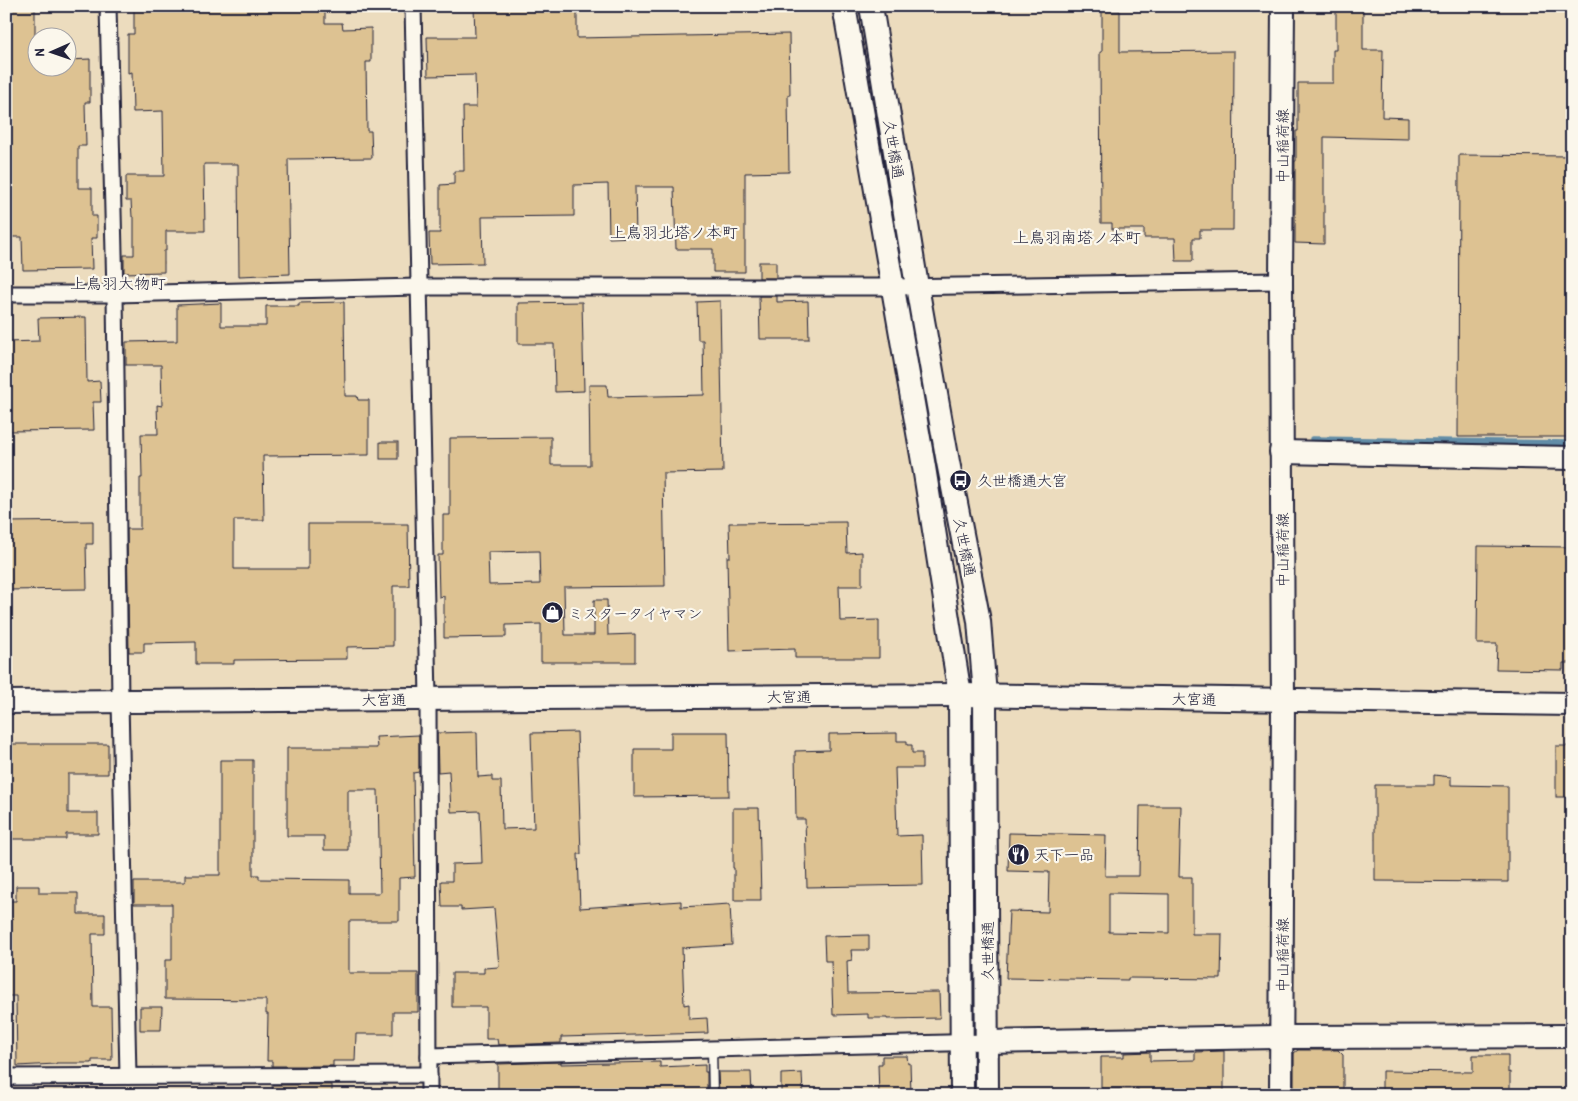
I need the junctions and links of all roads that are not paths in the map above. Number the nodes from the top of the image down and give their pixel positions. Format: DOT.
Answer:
graph roads {
  1 [pos="108,6"];
  2 [pos="413,6"];
  3 [pos="844,6"];
  4 [pos="871,6"];
  5 [pos="1283,6"];
  6 [pos="890,122"];
  7 [pos="865,125"];
  8 [pos="1280,281"];
  9 [pos="916,286"];
  10 [pos="418,287"];
  11 [pos="893,287"];
  12 [pos="6,294"];
  13 [pos="115,294"];
  14 [pos="1282,452"];
  15 [pos="1572,458"];
  16 [pos="948,462"];
  17 [pos="924,467"];
  18 [pos="960,695"];
  19 [pos="985,695"];
  20 [pos="428,698"];
  21 [pos="1283,700"];
  22 [pos="120,701"];
  23 [pos="6,702"];
  24 [pos="1572,704"];
  25 [pos="961,887"];
  26 [pos="986,887"];
  27 [pos="1572,1036"];
  28 [pos="1281,1037"];
  29 [pos="962,1042"];
  30 [pos="987,1042"];
  31 [pos="712,1049"];
  32 [pos="429,1056"];
  33 [pos="428,1075"];
  34 [pos="128,1076"];
  35 [pos="6,1077"];
  36 [pos="429,1095"];
  37 [pos="713,1095"];
  38 [pos="962,1095"];
  39 [pos="987,1095"];
  40 [pos="1280,1095"];
  1 -- 13 [label="street"];
  2 -- 10 [label="street"];
  3 -- 7 [label="street, 久世橋通"];
  4 -- 6 [label="street, 久世橋通"];
  5 -- 8 [label="street, 中山稲荷線"];
  6 -- 7 [label="street"];
  6 -- 9 [label="street, 久世橋通"];
  7 -- 11 [label="street, 久世橋通"];
  8 -- 9 [label="street"];
  8 -- 14 [label="street, 中山稲荷線"];
  9 -- 11 [label="street"];
  9 -- 16 [label="street, 久世橋通"];
  10 -- 11 [label="street"];
  10 -- 13 [label="street"];
  10 -- 20 [label="street"];
  11 -- 17 [label="street, 久世橋通"];
  12 -- 13 [label="street"];
  13 -- 22 [label="street"];
  14 -- 15 [label="street"];
  14 -- 21 [label="street, 中山稲荷線"];
  16 -- 17 [label="street"];
  16 -- 19 [label="street, 久世橋通"];
  17 -- 18 [label="street, 久世橋通"];
  18 -- 19 [label="street, 大宮通"];
  18 -- 20 [label="street, 大宮通"];
  18 -- 25 [label="street, 久世橋通"];
  19 -- 21 [label="street, 大宮通"];
  19 -- 26 [label="street, 久世橋通"];
  20 -- 22 [label="street, 大宮通"];
  20 -- 32 [label="street"];
  21 -- 24 [label="street, 大宮通"];
  21 -- 28 [label="street, 中山稲荷線"];
  22 -- 23 [label="street, 大宮通"];
  22 -- 34 [label="street"];
  25 -- 26 [label="street"];
  25 -- 29 [label="street, 久世橋通"];
  26 -- 30 [label="street, 久世橋通"];
  27 -- 28 [label="street"];
  28 -- 30 [label="street"];
  28 -- 40 [label="street, 中山稲荷線"];
  29 -- 30 [label="street"];
  29 -- 31 [label="street"];
  29 -- 38 [label="street, 久世橋通"];
  30 -- 39 [label="street, 久世橋通"];
  31 -- 32 [label="street"];
  31 -- 37 [label="lane"];
  32 -- 33 [label="street"];
  33 -- 34 [label="street"];
  33 -- 36 [label="street"];
  34 -- 35 [label="street"];
}
